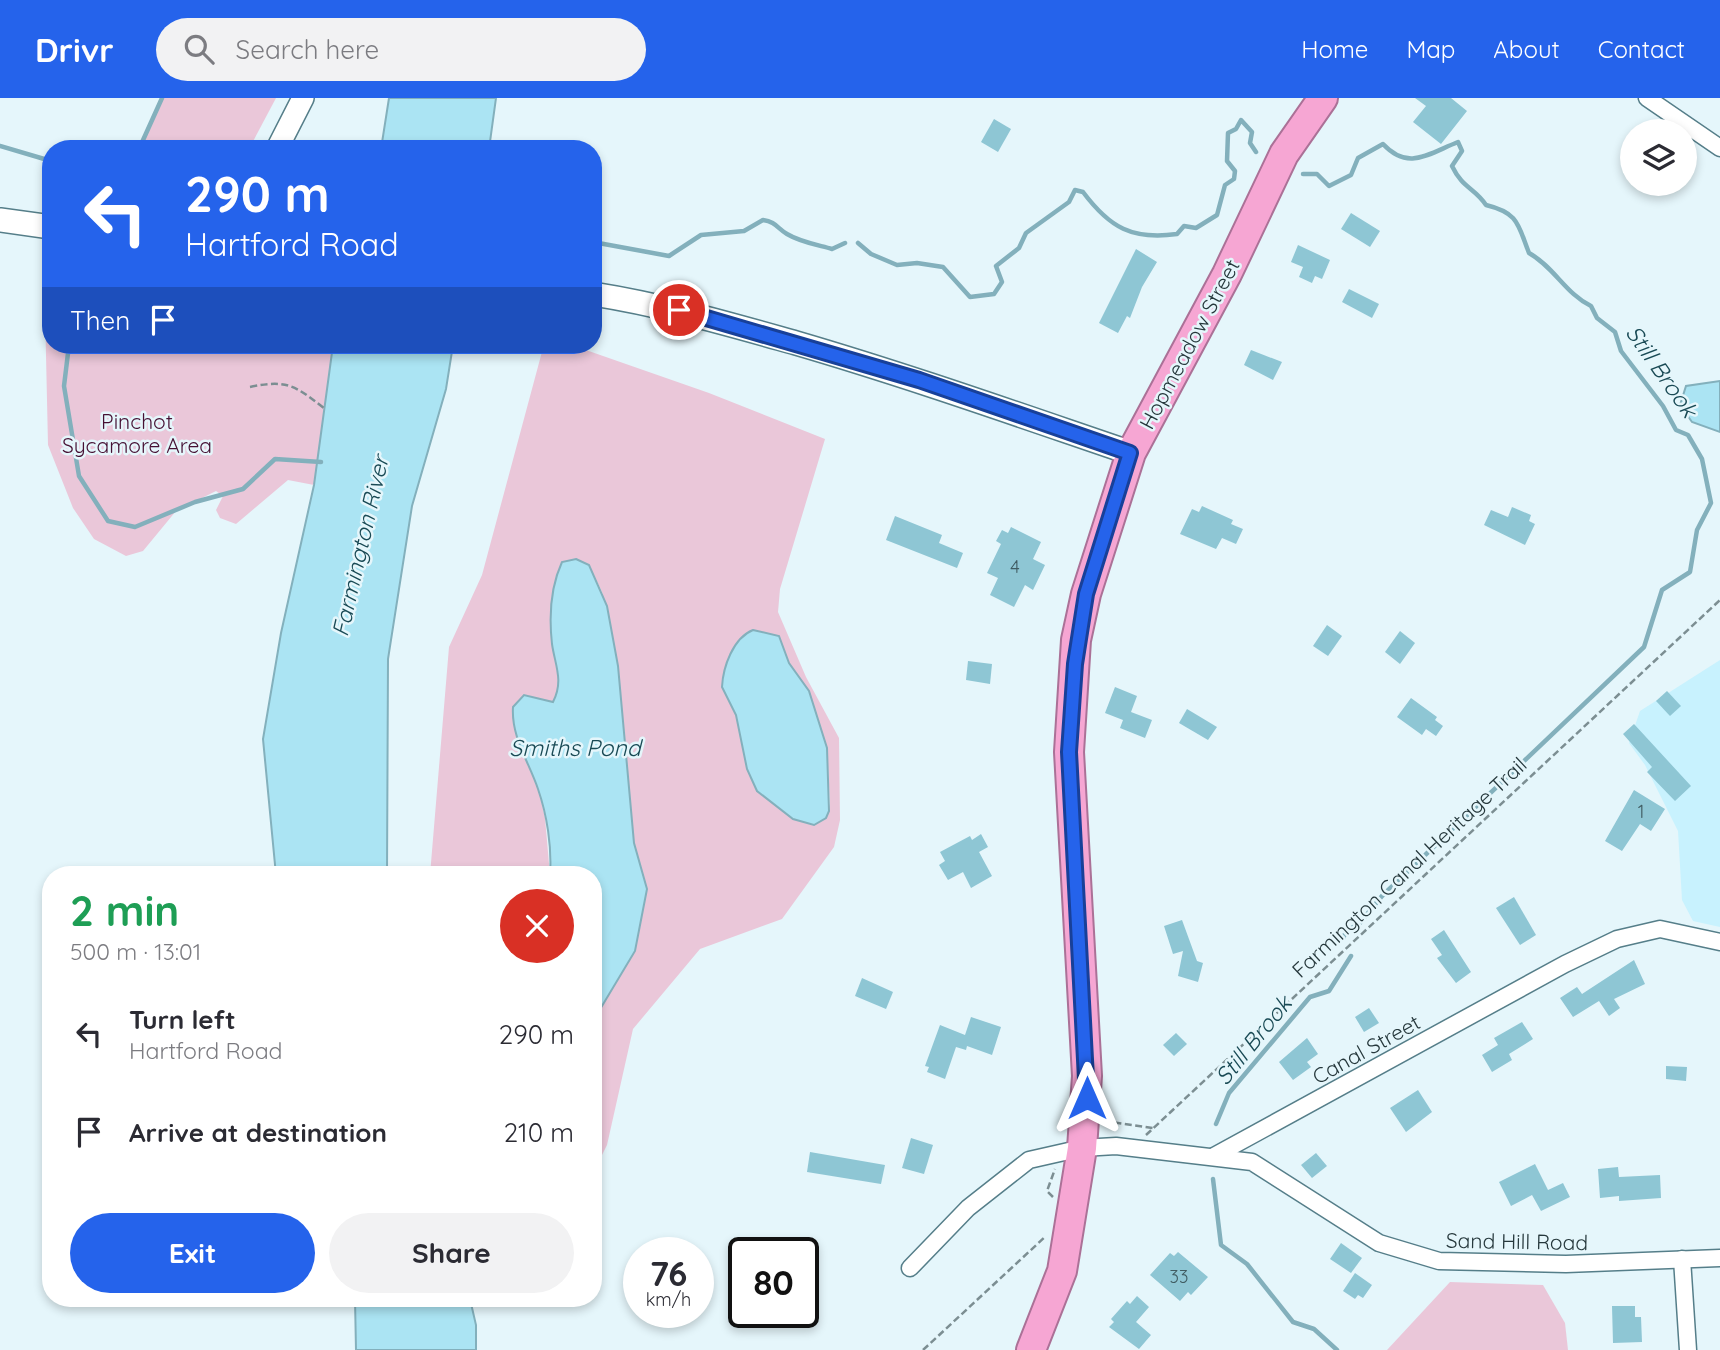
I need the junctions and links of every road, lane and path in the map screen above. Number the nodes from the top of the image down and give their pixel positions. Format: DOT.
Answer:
graph roads {
  1 [pos="303,98"];
  2 [pos="1322,98"];
  3 [pos="1647,98"];
  4 [pos="282,140"];
  5 [pos="1720,148"];
  6 [pos="0,220"];
  7 [pos="42,226"];
  8 [pos="602,296"];
  9 [pos="250,387"];
  10 [pos="324,408"];
  11 [pos="1130,453"];
  12 [pos="1720,600"];
  13 [pos="1720,942"];
  14 [pos="1109,1122"];
  15 [pos="1082,1148"];
  16 [pos="1214,1156"];
  17 [pos="1047,1236"];
  18 [pos="1720,1258"];
  19 [pos="1682,1259"];
  20 [pos="911,1268"];
  21 [pos="923,1350"];
  22 [pos="1031,1350"];
  23 [pos="1688,1350"];
  1 -- 4 [label="street"];
  2 -- 11 [label="highway, Hopmeadow Street"];
  3 -- 5 [label="street"];
  6 -- 7 [label="main road"];
  8 -- 11 [label="main road"];
  9 -- 10 [label="path"];
  11 -- 15 [label="highway, Hopmeadow Street"];
  12 -- 14 [label="path, Farmington Canal Heritage Trail"];
  13 -- 16 [label="street, Canal Street"];
  15 -- 16 [label="street"];
  15 -- 20 [label="street"];
  15 -- 22 [label="highway, Hopmeadow Street"];
  16 -- 19 [label="street, Sand Hill Road"];
  17 -- 21 [label="path"];
  18 -- 19 [label="street, Sand Hill Road"];
  19 -- 23 [label="street"];
}
